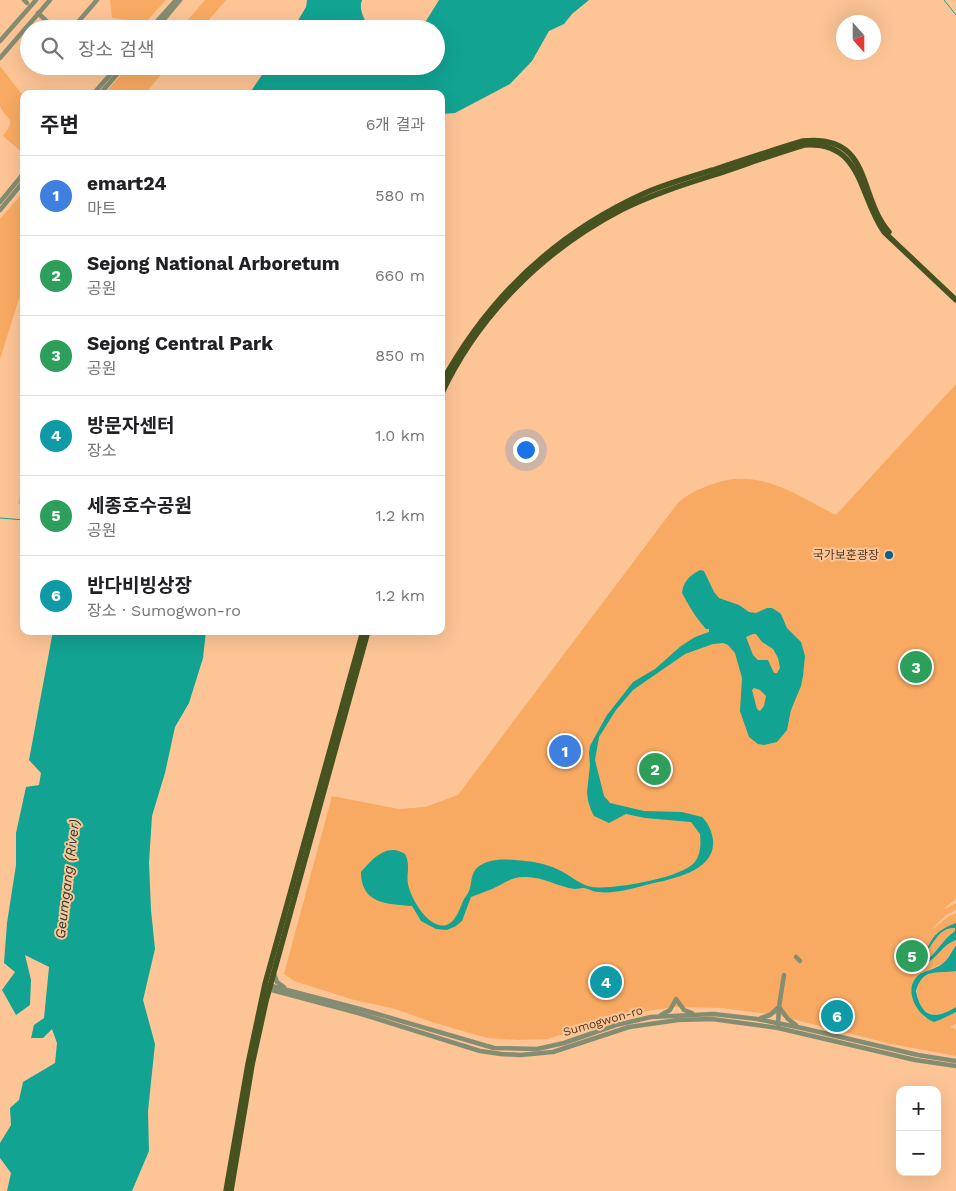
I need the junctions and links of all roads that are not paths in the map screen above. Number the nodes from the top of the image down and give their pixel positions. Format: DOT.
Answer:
graph roads {
  1 [pos="35,0"];
  2 [pos="50,0"];
  3 [pos="97,0"];
  4 [pos="176,0"];
  5 [pos="180,0"];
  6 [pos="26,2"];
  7 [pos="25,12"];
  8 [pos="38,13"];
  9 [pos="32,20"];
  10 [pos="45,20"];
  11 [pos="80,20"];
  12 [pos="158,20"];
  13 [pos="163,20"];
  14 [pos="20,34"];
  15 [pos="0,41"];
  16 [pos="0,58"];
  17 [pos="110,75"];
  18 [pos="116,75"];
  19 [pos="97,90"];
  20 [pos="103,90"];
  21 [pos="786,148"];
  22 [pos="843,151"];
  23 [pos="20,179"];
  24 [pos="20,186"];
  25 [pos="0,202"];
  26 [pos="0,210"];
  27 [pos="956,295"];
  28 [pos="956,300"];
  29 [pos="445,377"];
  30 [pos="445,386"];
  31 [pos="361,635"];
  32 [pos="367,635"];
  33 [pos="796,957"];
  34 [pos="800,960"];
  35 [pos="274,974"];
  36 [pos="784,975"];
  37 [pos="267,987"];
  38 [pos="285,991"];
  39 [pos="266,1001"];
  40 [pos="779,1007"];
  41 [pos="699,1015"];
  42 [pos="657,1017"];
  43 [pos="757,1019"];
  44 [pos="778,1026"];
  45 [pos="802,1028"];
  46 [pos="956,1061"];
  47 [pos="956,1066"];
  48 [pos="226,1191"];
  49 [pos="231,1191"];
  1 -- 6 [label="street"];
  1 -- 7 [label="street"];
  2 -- 8 [label="street"];
  3 -- 11 [label="street"];
  4 -- 12 [label="street"];
  5 -- 13 [label="street"];
  6 -- 7 [label="street"];
  7 -- 15 [label="street"];
  8 -- 9 [label="street"];
  8 -- 10 [label="street"];
  14 -- 16 [label="street"];
  17 -- 19 [label="street"];
  18 -- 20 [label="street"];
  21 -- 22 [label="main road"];
  21 -- 29 [label="main road"];
  21 -- 30 [label="main road"];
  22 -- 27 [label="main road"];
  22 -- 28 [label="main road"];
  23 -- 25 [label="street"];
  24 -- 26 [label="street"];
  31 -- 37 [label="main road"];
  32 -- 35 [label="main road"];
  33 -- 34 [label="street"];
  35 -- 37 [label="main road"];
  35 -- 38 [label="street"];
  36 -- 40 [label="street"];
  37 -- 38 [label="street, Sumogwon-ro"];
  37 -- 39 [label="main road"];
  37 -- 48 [label="main road"];
  38 -- 39 [label="street"];
  38 -- 42 [label="street, Sumogwon-ro"];
  38 -- 44 [label="street, Sumogwon-ro"];
  39 -- 49 [label="main road"];
  40 -- 43 [label="street"];
  40 -- 44 [label="street"];
  40 -- 45 [label="street"];
  41 -- 42 [label="street, Sumogwon-ro"];
  41 -- 42 [label="street"];
  41 -- 43 [label="street, Sumogwon-ro"];
  43 -- 44 [label="street, Sumogwon-ro"];
  44 -- 45 [label="street, Sumogwon-ro"];
  44 -- 47 [label="street, Sumogwon-ro"];
  45 -- 46 [label="street, Sumogwon-ro"];
}
